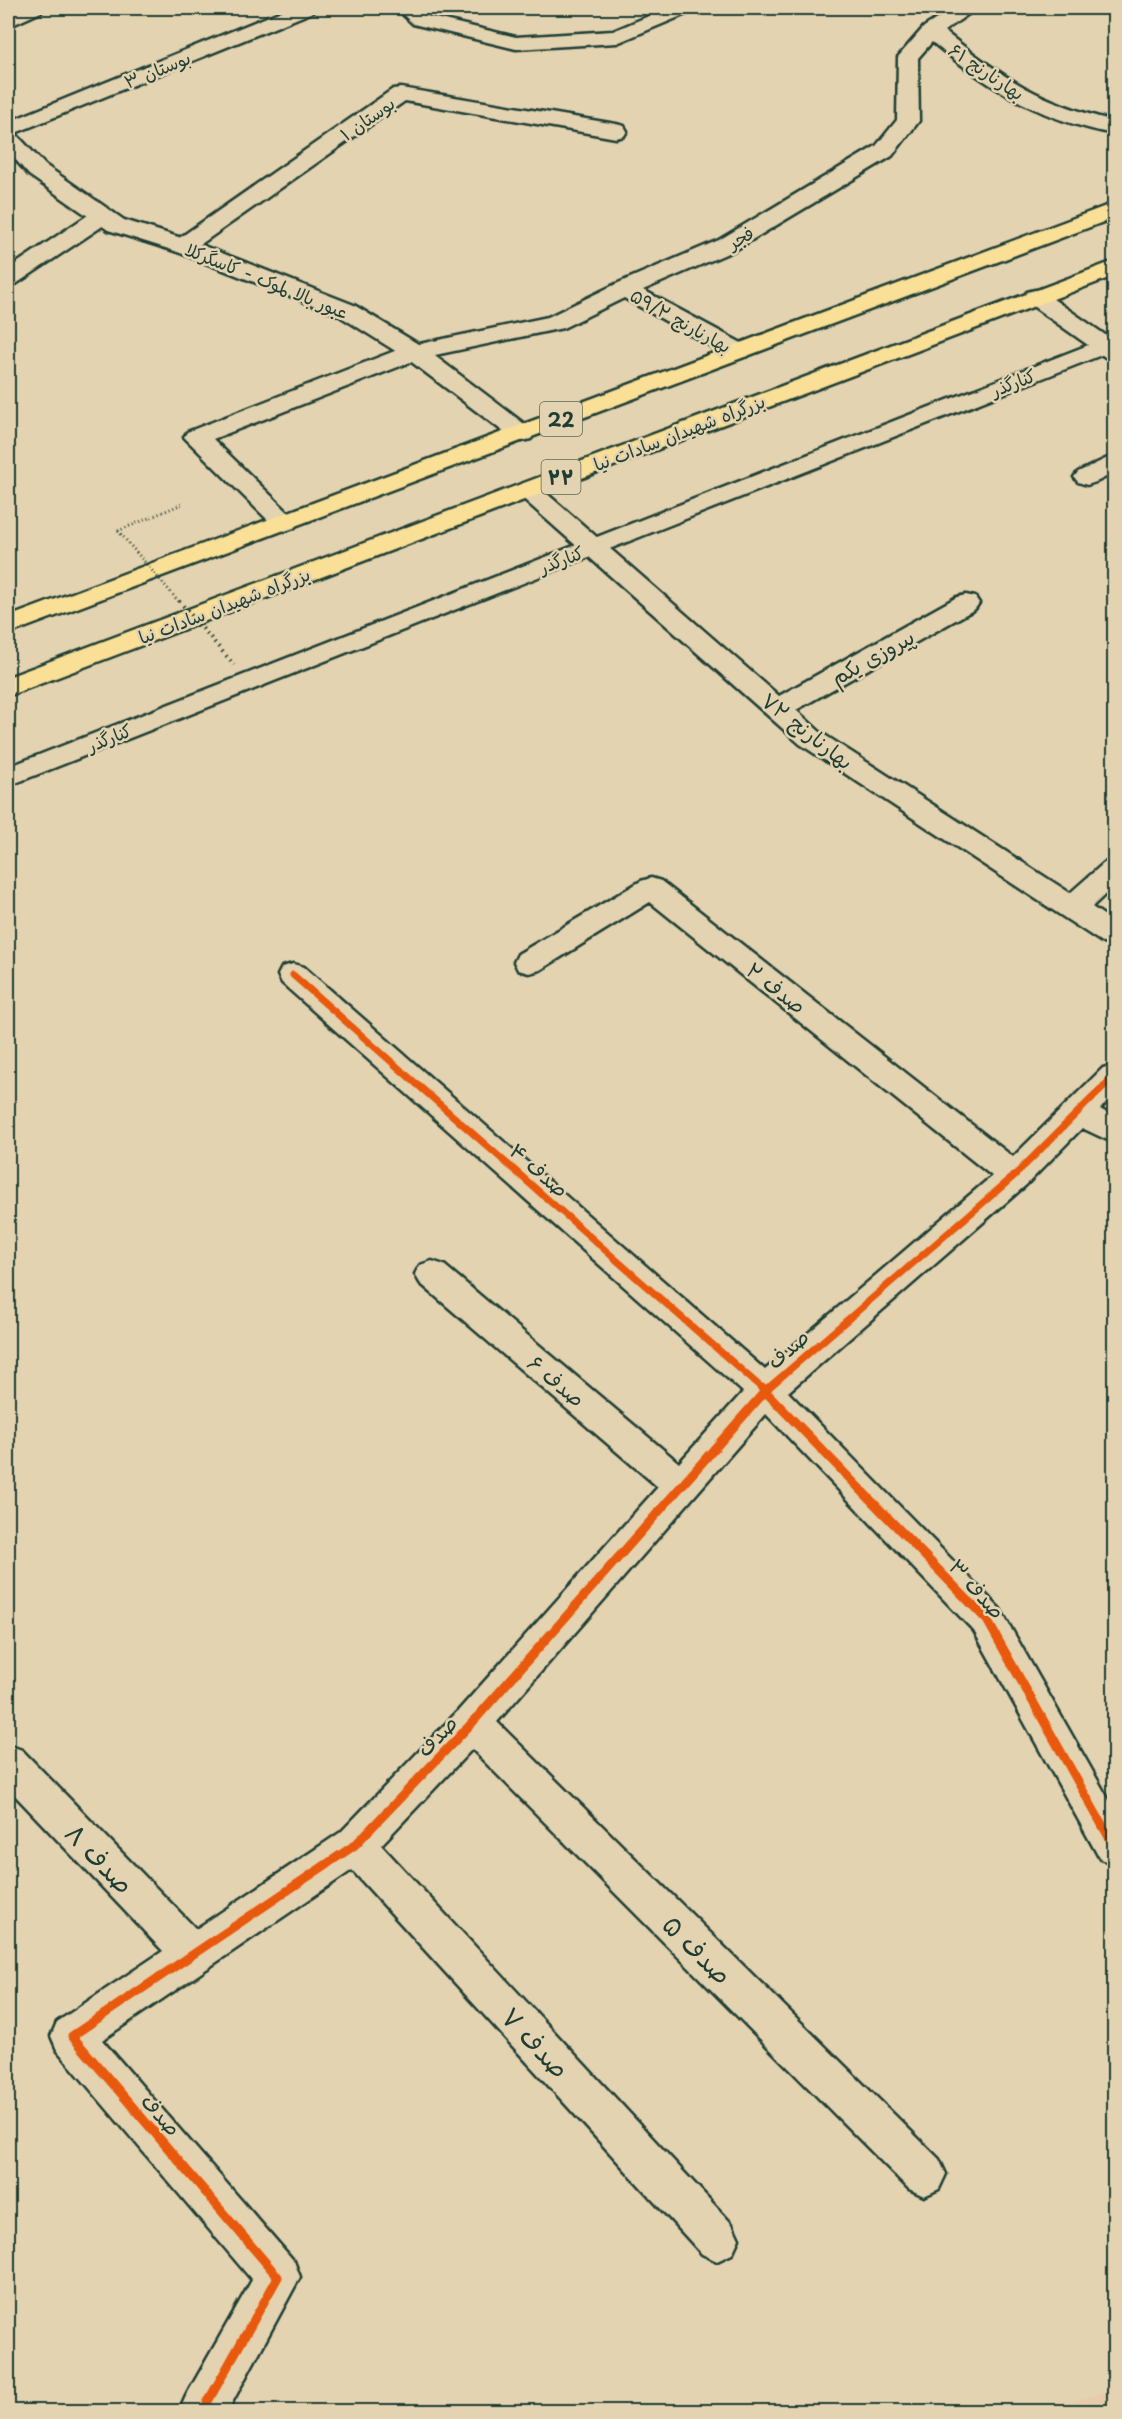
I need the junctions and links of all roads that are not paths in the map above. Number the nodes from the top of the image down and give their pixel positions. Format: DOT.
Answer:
graph roads {
  1 [pos="34,8"];
  2 [pos="306,8"];
  3 [pos="406,8"];
  4 [pos="684,8"];
  5 [pos="968,8"];
  6 [pos="8,21"];
  7 [pos="931,31"];
  8 [pos="1114,128"];
  9 [pos="8,130"];
  10 [pos="616,131"];
  11 [pos="8,139"];
  12 [pos="1114,210"];
  13 [pos="102,216"];
  14 [pos="183,246"];
  15 [pos="1114,268"];
  16 [pos="8,279"];
  17 [pos="624,289"];
  18 [pos="1035,297"];
  19 [pos="1111,347"];
  20 [pos="738,351"];
  21 [pos="414,352"];
  22 [pos="522,434"];
  23 [pos="1114,463"];
  24 [pos="1087,477"];
  25 [pos="528,490"];
  26 [pos="285,523"];
  27 [pos="593,547"];
  28 [pos="966,603"];
  29 [pos="8,626"];
  30 [pos="8,687"];
  31 [pos="777,709"];
  32 [pos="8,777"];
  33 [pos="1114,870"];
  34 [pos="1072,909"];
  35 [pos="1114,936"];
  36 [pos="529,962"];
  37 [pos="292,975"];
  38 [pos="1114,1076"];
  39 [pos="1078,1112"];
  40 [pos="1114,1131"];
  41 [pos="1014,1176"];
  42 [pos="432,1274"];
  43 [pos="765,1391"];
  44 [pos="681,1486"];
  45 [pos="472,1723"];
  46 [pos="8,1762"];
  47 [pos="355,1845"];
  48 [pos="1114,1846"];
  49 [pos="193,1954"];
  50 [pos="924,2174"];
  51 [pos="717,2239"];
  52 [pos="202,2412"];
  1 -- 6 [label="street"];
  2 -- 9 [label="street, بوستان ۳"];
  3 -- 4 [label="street"];
  5 -- 7 [label="street, فجر"];
  7 -- 8 [label="street, بهارنارنج ۶۱"];
  7 -- 17 [label="street, فجر"];
  10 -- 14 [label="street, بوستان ۱"];
  11 -- 13 [label="street, عبور بالا لموک - کاسگرکلا"];
  12 -- 20 [label="highway, 22"];
  13 -- 14 [label="street, عبور بالا لموک - کاسگرکلا"];
  13 -- 16 [label="street"];
  14 -- 21 [label="street, عبور بالا لموک - کاسگرکلا"];
  15 -- 18 [label="highway, بزرگراه شهیدان سادات نیا / ۲۲"];
  17 -- 20 [label="street, بهارنارنج ۵۹/۲"];
  17 -- 21 [label="street, فجر"];
  18 -- 19 [label="street"];
  18 -- 25 [label="highway, بزرگراه شهیدان سادات نیا / ۲۲"];
  19 -- 27 [label="street, کنارگذر"];
  20 -- 22 [label="highway, 22"];
  21 -- 22 [label="street, عبور بالا لموک - کاسگرکلا"];
  21 -- 26 [label="street, فجر"];
  22 -- 26 [label="highway, 22"];
  23 -- 24 [label="street"];
  25 -- 27 [label="street, بهارنارنج ۷۲"];
  25 -- 30 [label="highway, بزرگراه شهیدان سادات نیا / ۲۲"];
  26 -- 29 [label="highway, 22"];
  27 -- 31 [label="street, بهارنارنج ۷۲"];
  27 -- 32 [label="street, کنارگذر"];
  28 -- 31 [label="street, پیروزی یکم"];
  31 -- 34 [label="street, بهارنارنج ۷۲"];
  33 -- 34 [label="street"];
  34 -- 35 [label="street, بهارنارنج ۷۲"];
  36 -- 41 [label="street, صدف ۲"];
  37 -- 43 [label="street, صدف ۴"];
  38 -- 39 [label="street, صدف"];
  39 -- 40 [label="street"];
  39 -- 41 [label="street, صدف"];
  41 -- 43 [label="street, صدف"];
  42 -- 44 [label="street, صدف ۶"];
  43 -- 44 [label="street, صدف"];
  43 -- 48 [label="street, صدف ۳"];
  44 -- 45 [label="street, صدف"];
  45 -- 47 [label="street, صدف"];
  45 -- 50 [label="street, صدف ۵"];
  46 -- 49 [label="street, صدف ۸"];
  47 -- 49 [label="street, صدف"];
  47 -- 51 [label="street, صدف ۷"];
  49 -- 52 [label="street, صدف"];
}
